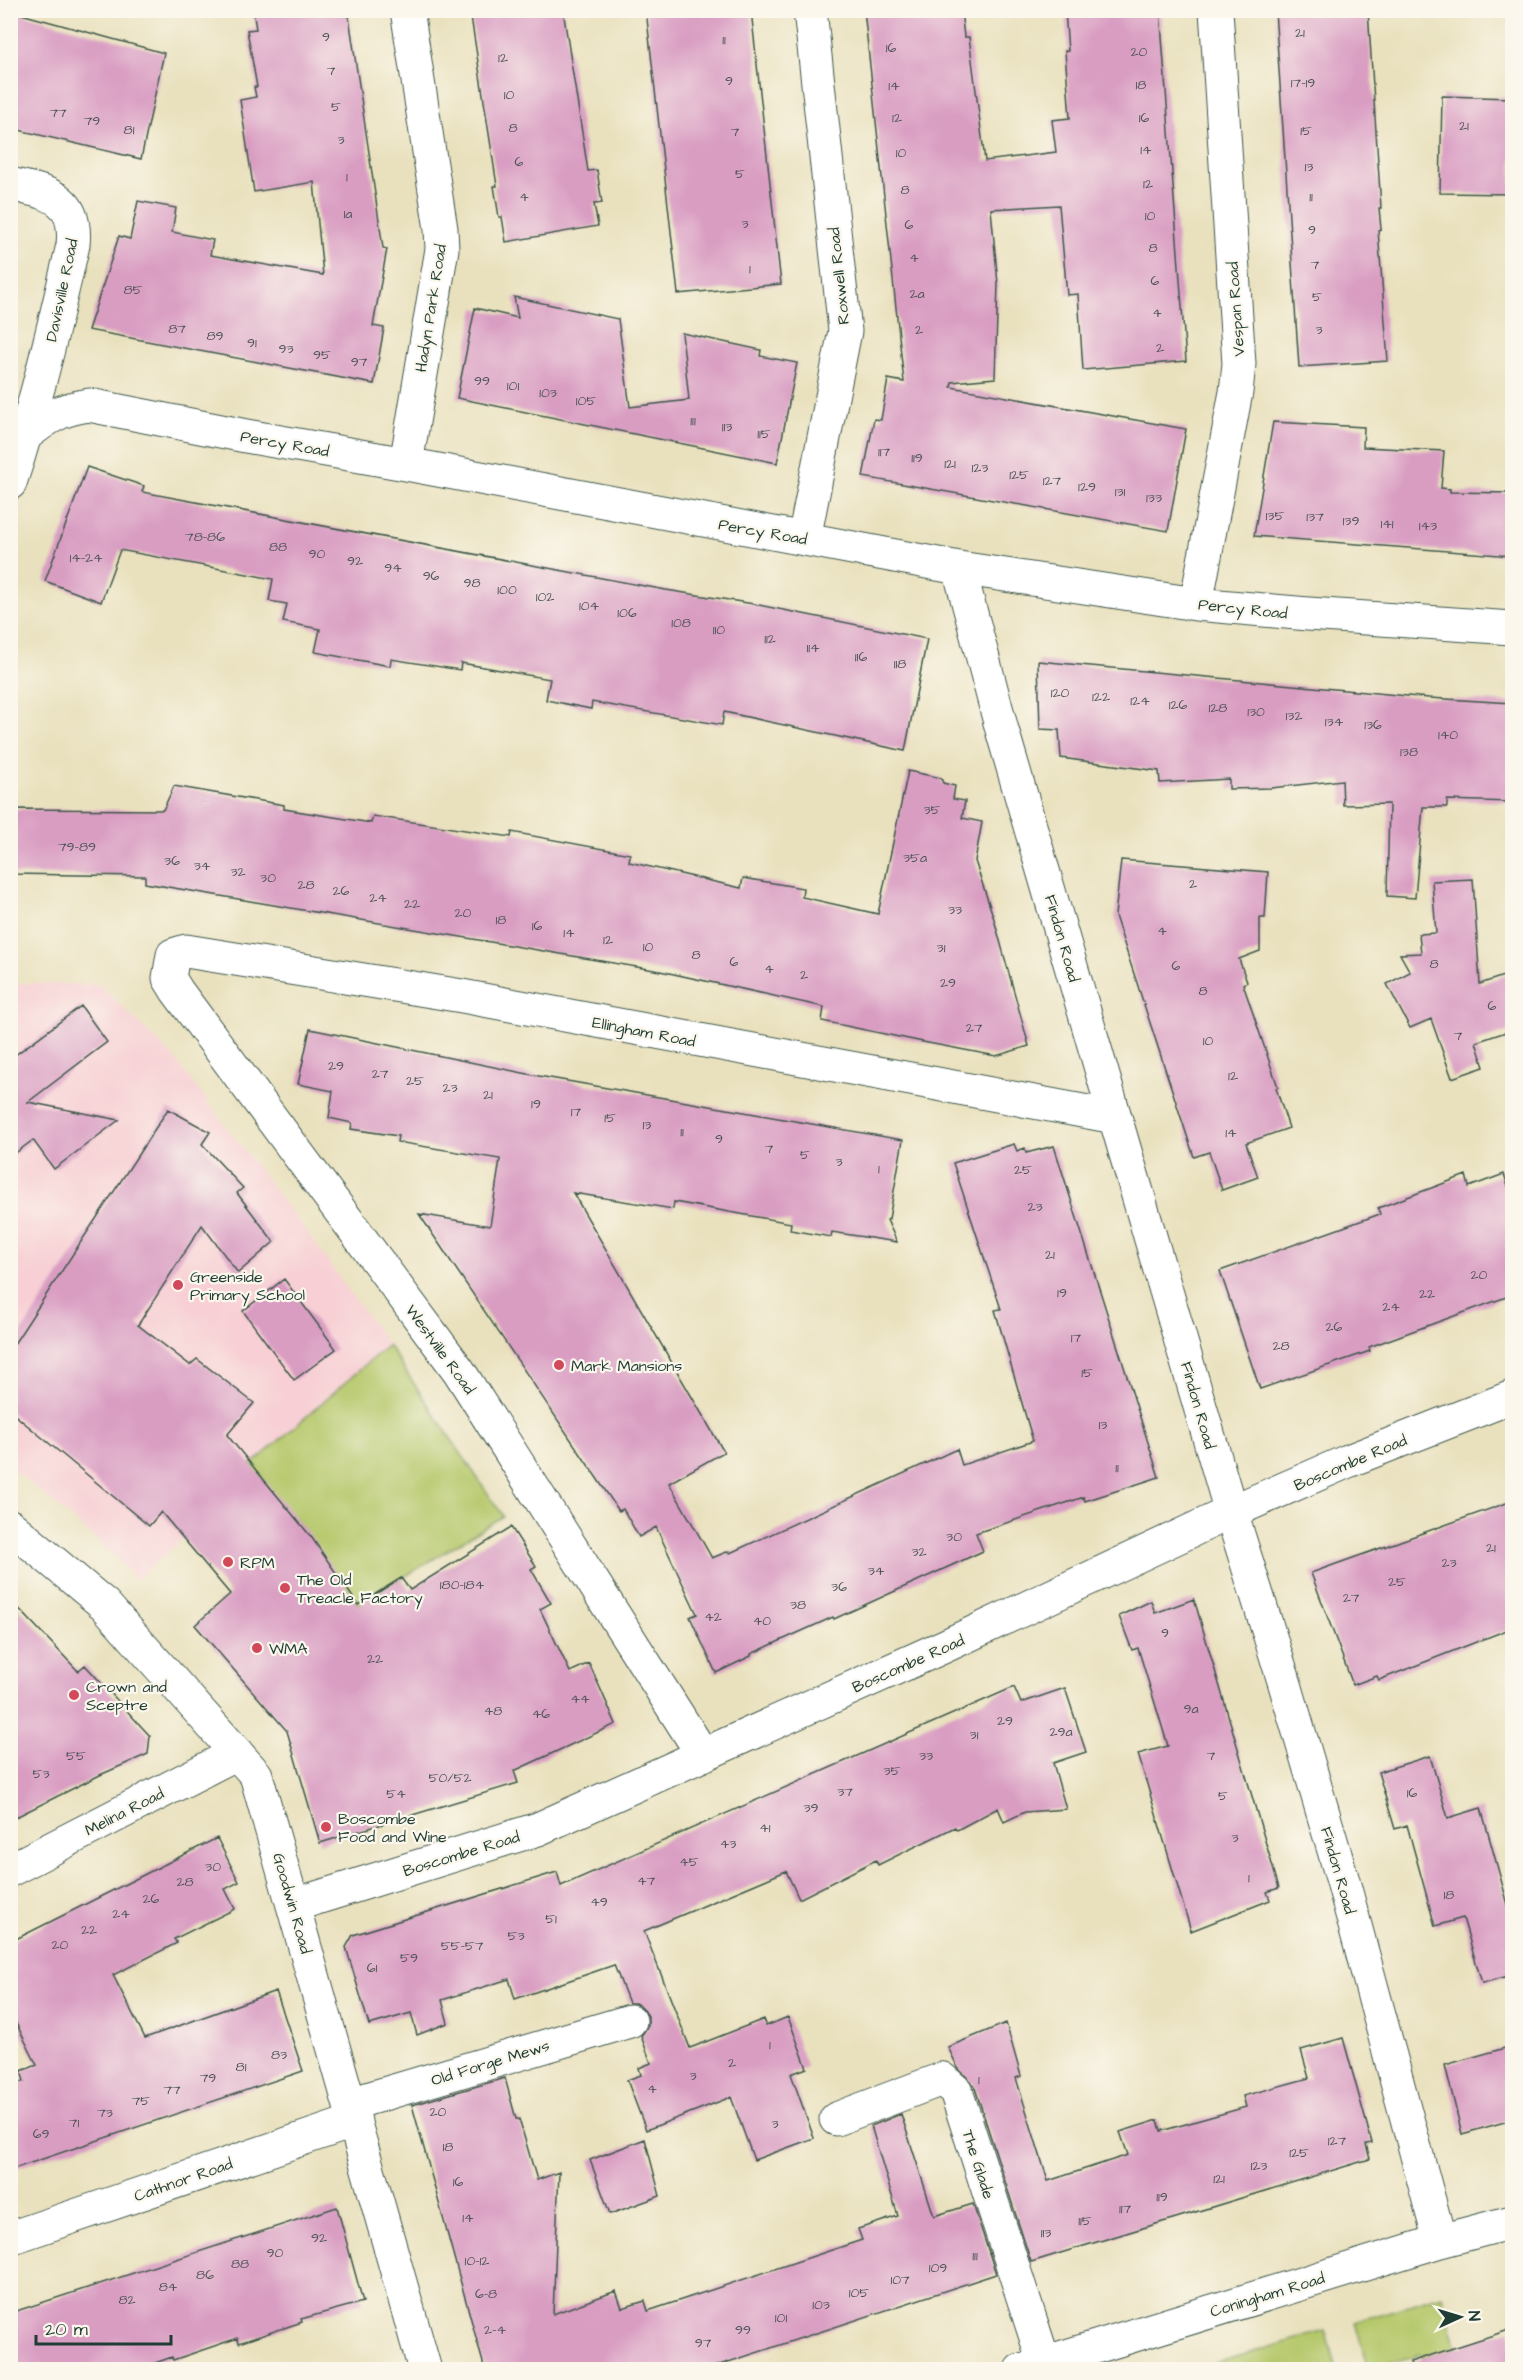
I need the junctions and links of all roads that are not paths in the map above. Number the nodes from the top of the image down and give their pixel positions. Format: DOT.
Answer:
graph roads {
  1 [pos="407,10"];
  2 [pos="810,10"];
  3 [pos="1216,10"];
  4 [pos="10,184"];
  5 [pos="27,434"];
  6 [pos="406,464"];
  7 [pos="10,483"];
  8 [pos="804,539"];
  9 [pos="959,567"];
  10 [pos="1196,604"];
  11 [pos="1512,628"];
  12 [pos="173,956"];
  13 [pos="1115,1117"];
  14 [pos="1512,1397"];
  15 [pos="1231,1512"];
  16 [pos="10,1526"];
  17 [pos="237,1752"];
  18 [pos="703,1755"];
  19 [pos="10,1870"];
  20 [pos="294,1905"];
  21 [pos="630,2020"];
  22 [pos="352,2112"];
  23 [pos="836,2119"];
  24 [pos="1512,2222"];
  25 [pos="10,2238"];
  26 [pos="1440,2241"];
  27 [pos="1033,2366"];
  28 [pos="425,2370"];
  1 -- 6 [label="street, Hadyn Park Road"];
  2 -- 8 [label="street, Roxwell Road"];
  3 -- 10 [label="street, Vespan Road"];
  4 -- 5 [label="street, Davisville Road"];
  5 -- 6 [label="street, Percy Road"];
  5 -- 7 [label="street, Davisville Road"];
  6 -- 8 [label="street, Percy Road"];
  8 -- 9 [label="street, Percy Road"];
  9 -- 10 [label="street, Percy Road"];
  9 -- 13 [label="street, Findon Road"];
  10 -- 11 [label="street, Percy Road"];
  12 -- 13 [label="street, Ellingham Road"];
  12 -- 18 [label="street, Westville Road"];
  13 -- 15 [label="street, Findon Road"];
  14 -- 15 [label="street, Boscombe Road"];
  15 -- 18 [label="street, Boscombe Road"];
  15 -- 26 [label="street, Findon Road"];
  16 -- 17 [label="street, Goodwin Road"];
  17 -- 19 [label="street, Melina Road"];
  17 -- 20 [label="street, Goodwin Road"];
  18 -- 20 [label="street, Boscombe Road"];
  20 -- 22 [label="street, Goodwin Road"];
  21 -- 22 [label="street, Old Forge Mews"];
  22 -- 25 [label="street, Cathnor Road"];
  22 -- 28 [label="street, Goodwin Road"];
  23 -- 27 [label="street, The Glade"];
  24 -- 26 [label="street, Coningham Road"];
  26 -- 27 [label="street, Coningham Road"];
}
